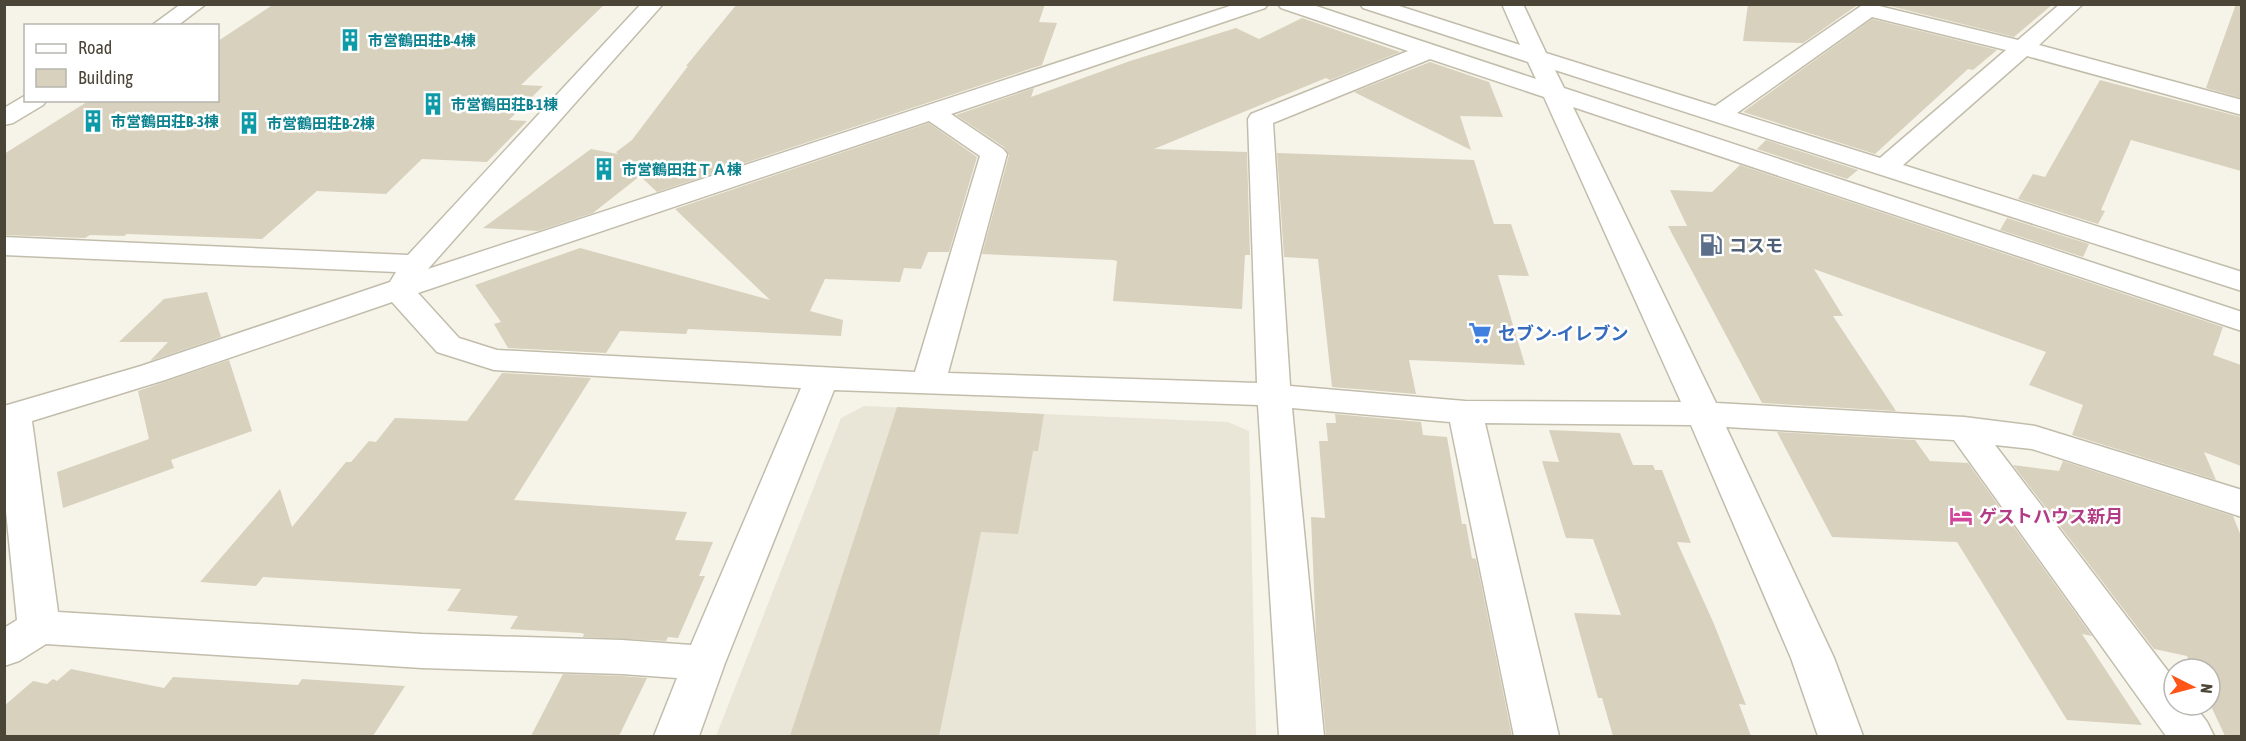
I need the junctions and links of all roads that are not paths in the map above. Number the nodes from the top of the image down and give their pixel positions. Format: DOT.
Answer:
graph roads {
  1 [pos="196,4"];
  2 [pos="653,4"];
  3 [pos="1258,4"];
  4 [pos="1288,4"];
  5 [pos="1370,4"];
  6 [pos="1512,4"];
  7 [pos="2073,4"];
  8 [pos="1857,7"];
  9 [pos="164,24"];
  10 [pos="2023,48"];
  11 [pos="1430,51"];
  12 [pos="1538,59"];
  13 [pos="1554,92"];
  14 [pos="32,102"];
  15 [pos="2241,108"];
  16 [pos="933,113"];
  17 [pos="1717,116"];
  18 [pos="4,118"];
  19 [pos="1883,169"];
  20 [pos="4,246"];
  21 [pos="416,264"];
  22 [pos="2241,282"];
  23 [pos="399,291"];
  24 [pos="2241,322"];
  25 [pos="822,379"];
  26 [pos="928,384"];
  27 [pos="1274,394"];
  28 [pos="1464,412"];
  29 [pos="1705,414"];
  30 [pos="9,417"];
  31 [pos="1964,429"];
  32 [pos="2241,504"];
  33 [pos="39,627"];
  34 [pos="4,649"];
  35 [pos="704,663"];
  36 [pos="677,736"];
  37 [pos="1301,736"];
  38 [pos="1536,736"];
  39 [pos="1840,736"];
  40 [pos="2191,736"];
  1 -- 9 [label="street"];
  2 -- 21 [label="street"];
  3 -- 16 [label="street"];
  4 -- 11 [label="street"];
  5 -- 12 [label="street"];
  6 -- 12 [label="street"];
  7 -- 10 [label="street"];
  8 -- 10 [label="street"];
  8 -- 17 [label="street"];
  10 -- 15 [label="street"];
  10 -- 19 [label="street"];
  11 -- 13 [label="street"];
  11 -- 27 [label="street"];
  12 -- 13 [label="street"];
  12 -- 17 [label="street"];
  13 -- 24 [label="street"];
  13 -- 29 [label="street"];
  14 -- 18 [label="street"];
  16 -- 23 [label="street"];
  16 -- 26 [label="street"];
  17 -- 19 [label="street"];
  19 -- 22 [label="street"];
  20 -- 21 [label="street"];
  21 -- 23 [label="street"];
  23 -- 25 [label="street"];
  23 -- 30 [label="street"];
  25 -- 26 [label="street"];
  25 -- 35 [label="street"];
  26 -- 27 [label="street"];
  27 -- 28 [label="street"];
  27 -- 37 [label="street"];
  28 -- 29 [label="street"];
  28 -- 38 [label="street"];
  29 -- 31 [label="street"];
  29 -- 39 [label="street"];
  30 -- 33 [label="street"];
  31 -- 32 [label="street"];
  31 -- 40 [label="street"];
  33 -- 34 [label="street"];
  33 -- 35 [label="street"];
  35 -- 36 [label="street"];
}
